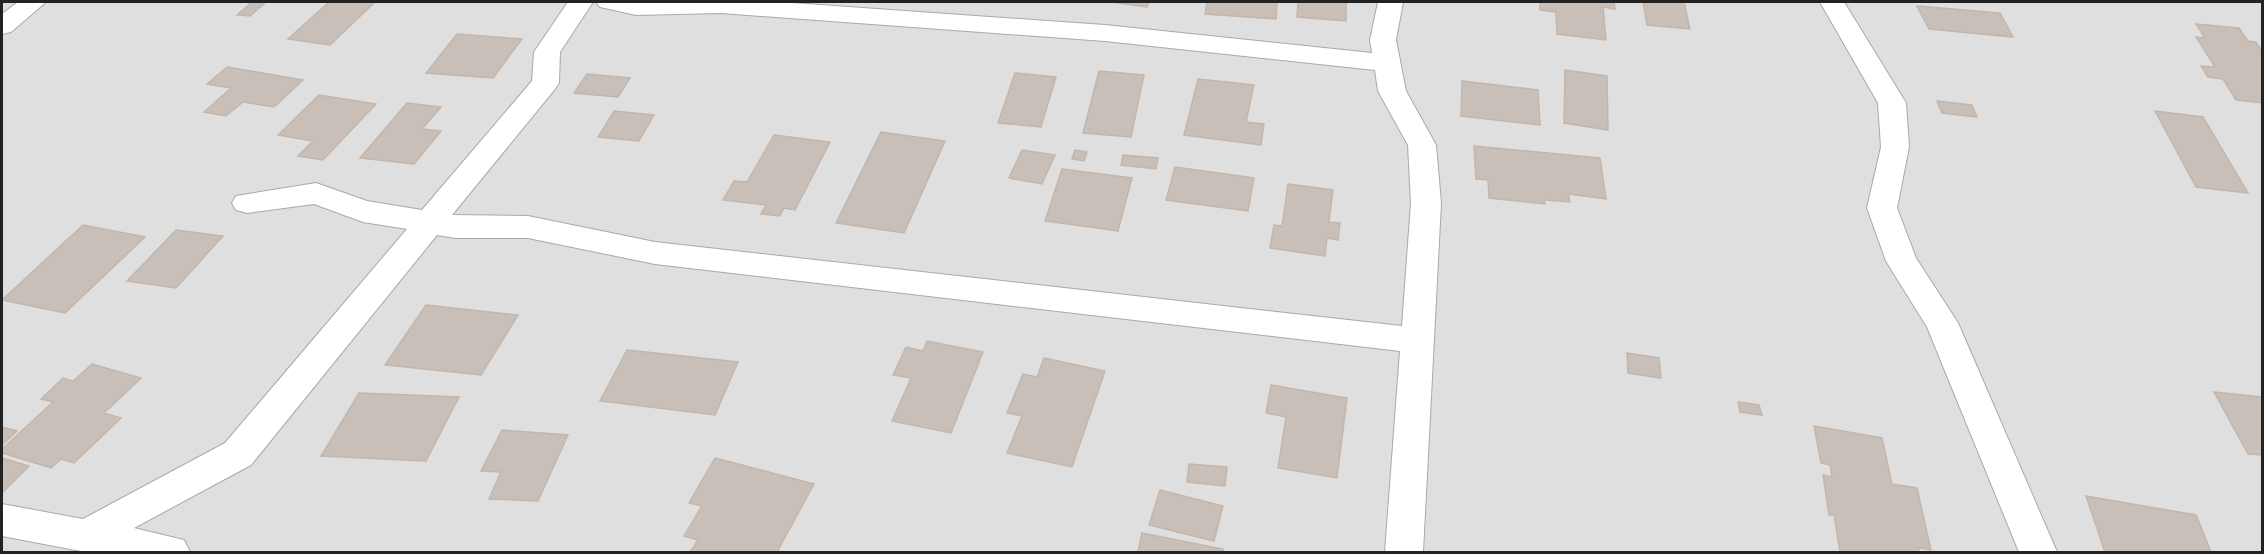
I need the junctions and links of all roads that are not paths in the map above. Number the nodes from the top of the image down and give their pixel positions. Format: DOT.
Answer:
graph roads {
  1 [pos="33,2"];
  2 [pos="580,2"];
  3 [pos="609,2"];
  4 [pos="1391,2"];
  5 [pos="1832,2"];
  6 [pos="2,26"];
  7 [pos="1387,63"];
  8 [pos="247,203"];
  9 [pos="429,223"];
  10 [pos="1417,340"];
  11 [pos="2,520"];
  12 [pos="86,536"];
  13 [pos="171,552"];
  14 [pos="1404,552"];
  15 [pos="2038,552"];
  1 -- 6 [label="street"];
  2 -- 9 [label="street"];
  3 -- 7 [label="street"];
  4 -- 7 [label="street"];
  5 -- 15 [label="street"];
  7 -- 10 [label="street"];
  8 -- 9 [label="street"];
  9 -- 10 [label="street"];
  9 -- 12 [label="street"];
  10 -- 14 [label="street"];
  11 -- 12 [label="street"];
  12 -- 13 [label="street"];
}
